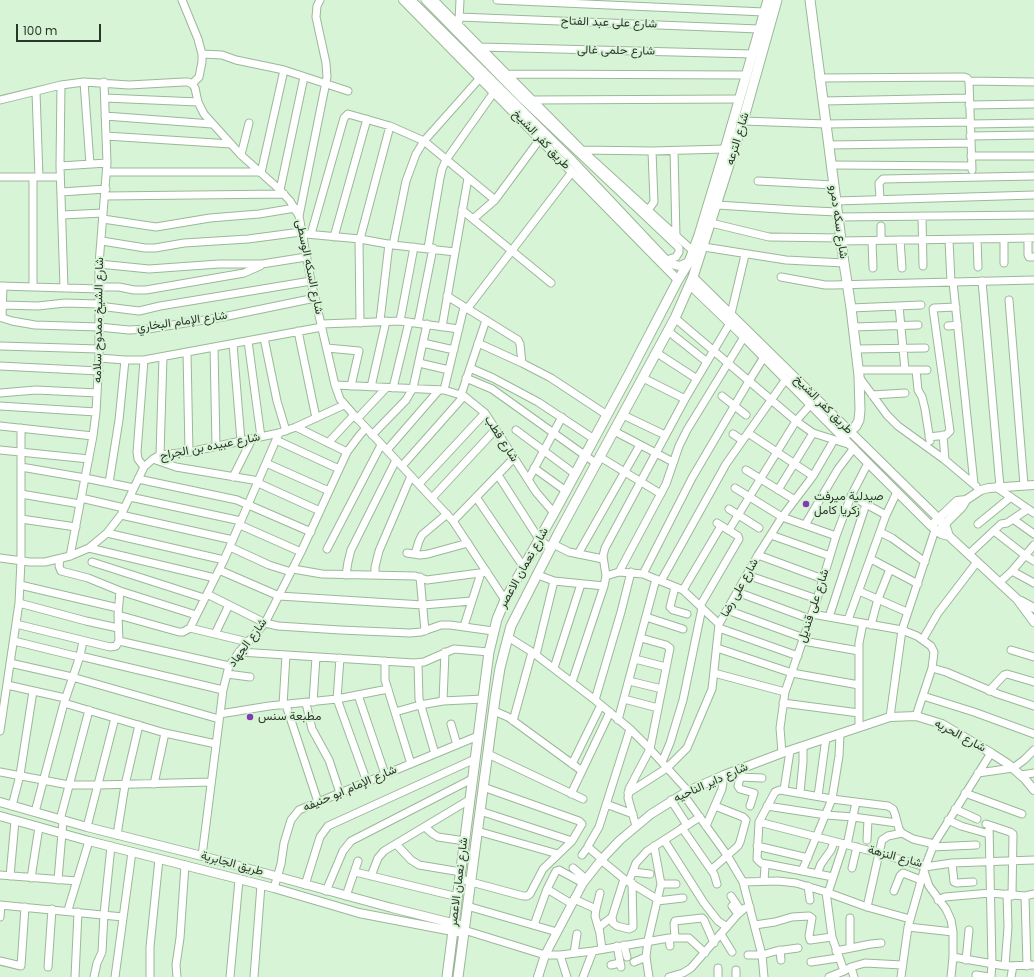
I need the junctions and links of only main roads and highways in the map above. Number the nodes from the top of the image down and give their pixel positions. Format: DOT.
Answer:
graph roads {
  1 [pos="768,0"];
  2 [pos="777,0"];
  3 [pos="810,0"];
  4 [pos="718,189"];
  5 [pos="689,262"];
  6 [pos="692,281"];
  7 [pos="628,376"];
  8 [pos="642,380"];
  9 [pos="847,435"];
  10 [pos="546,527"];
  11 [pos="558,534"];
  12 [pos="517,576"];
  13 [pos="533,584"];
  14 [pos="497,619"];
  15 [pos="512,626"];
  16 [pos="493,630"];
  17 [pos="508,636"];
  18 [pos="483,699"];
  19 [pos="495,699"];
  20 [pos="462,861"];
  21 [pos="473,863"];
  22 [pos="447,977"];
  23 [pos="458,977"];
  1 -- 4 [label="main road, شارع الترعه"];
  2 -- 4 [label="main road, شارع الترعه"];
  3 -- 9 [label="main road, شارع سكه دمرو"];
  4 -- 5 [label="main road, شارع الترعه"];
  4 -- 6 [label="main road, شارع الترعه"];
  5 -- 7 [label="main road, شارع نعمان الاعصر"];
  6 -- 8 [label="main road, شارع نعمان الاعصر"];
  7 -- 8 [label="main road"];
  7 -- 10 [label="main road, شارع نعمان الاعصر"];
  8 -- 11 [label="main road, شارع نعمان الاعصر"];
  10 -- 11 [label="main road"];
  10 -- 12 [label="main road, شارع نعمان الاعصر"];
  11 -- 13 [label="main road, شارع نعمان الاعصر"];
  12 -- 13 [label="main road"];
  12 -- 14 [label="main road, شارع نعمان الاعصر"];
  13 -- 15 [label="main road, شارع نعمان الاعصر"];
  14 -- 15 [label="main road"];
  14 -- 16 [label="main road, شارع نعمان الاعصر"];
  15 -- 17 [label="main road, شارع نعمان الاعصر"];
  16 -- 17 [label="main road"];
  16 -- 18 [label="main road, شارع نعمان الاعصر"];
  17 -- 19 [label="main road, شارع نعمان الاعصر"];
  18 -- 19 [label="main road"];
  18 -- 20 [label="main road, شارع نعمان الاعصر"];
  19 -- 21 [label="main road, شارع نعمان الاعصر"];
  20 -- 21 [label="main road"];
  20 -- 22 [label="main road, شارع نعمان الاعصر"];
  21 -- 23 [label="main road, شارع نعمان الاعصر"];
}
